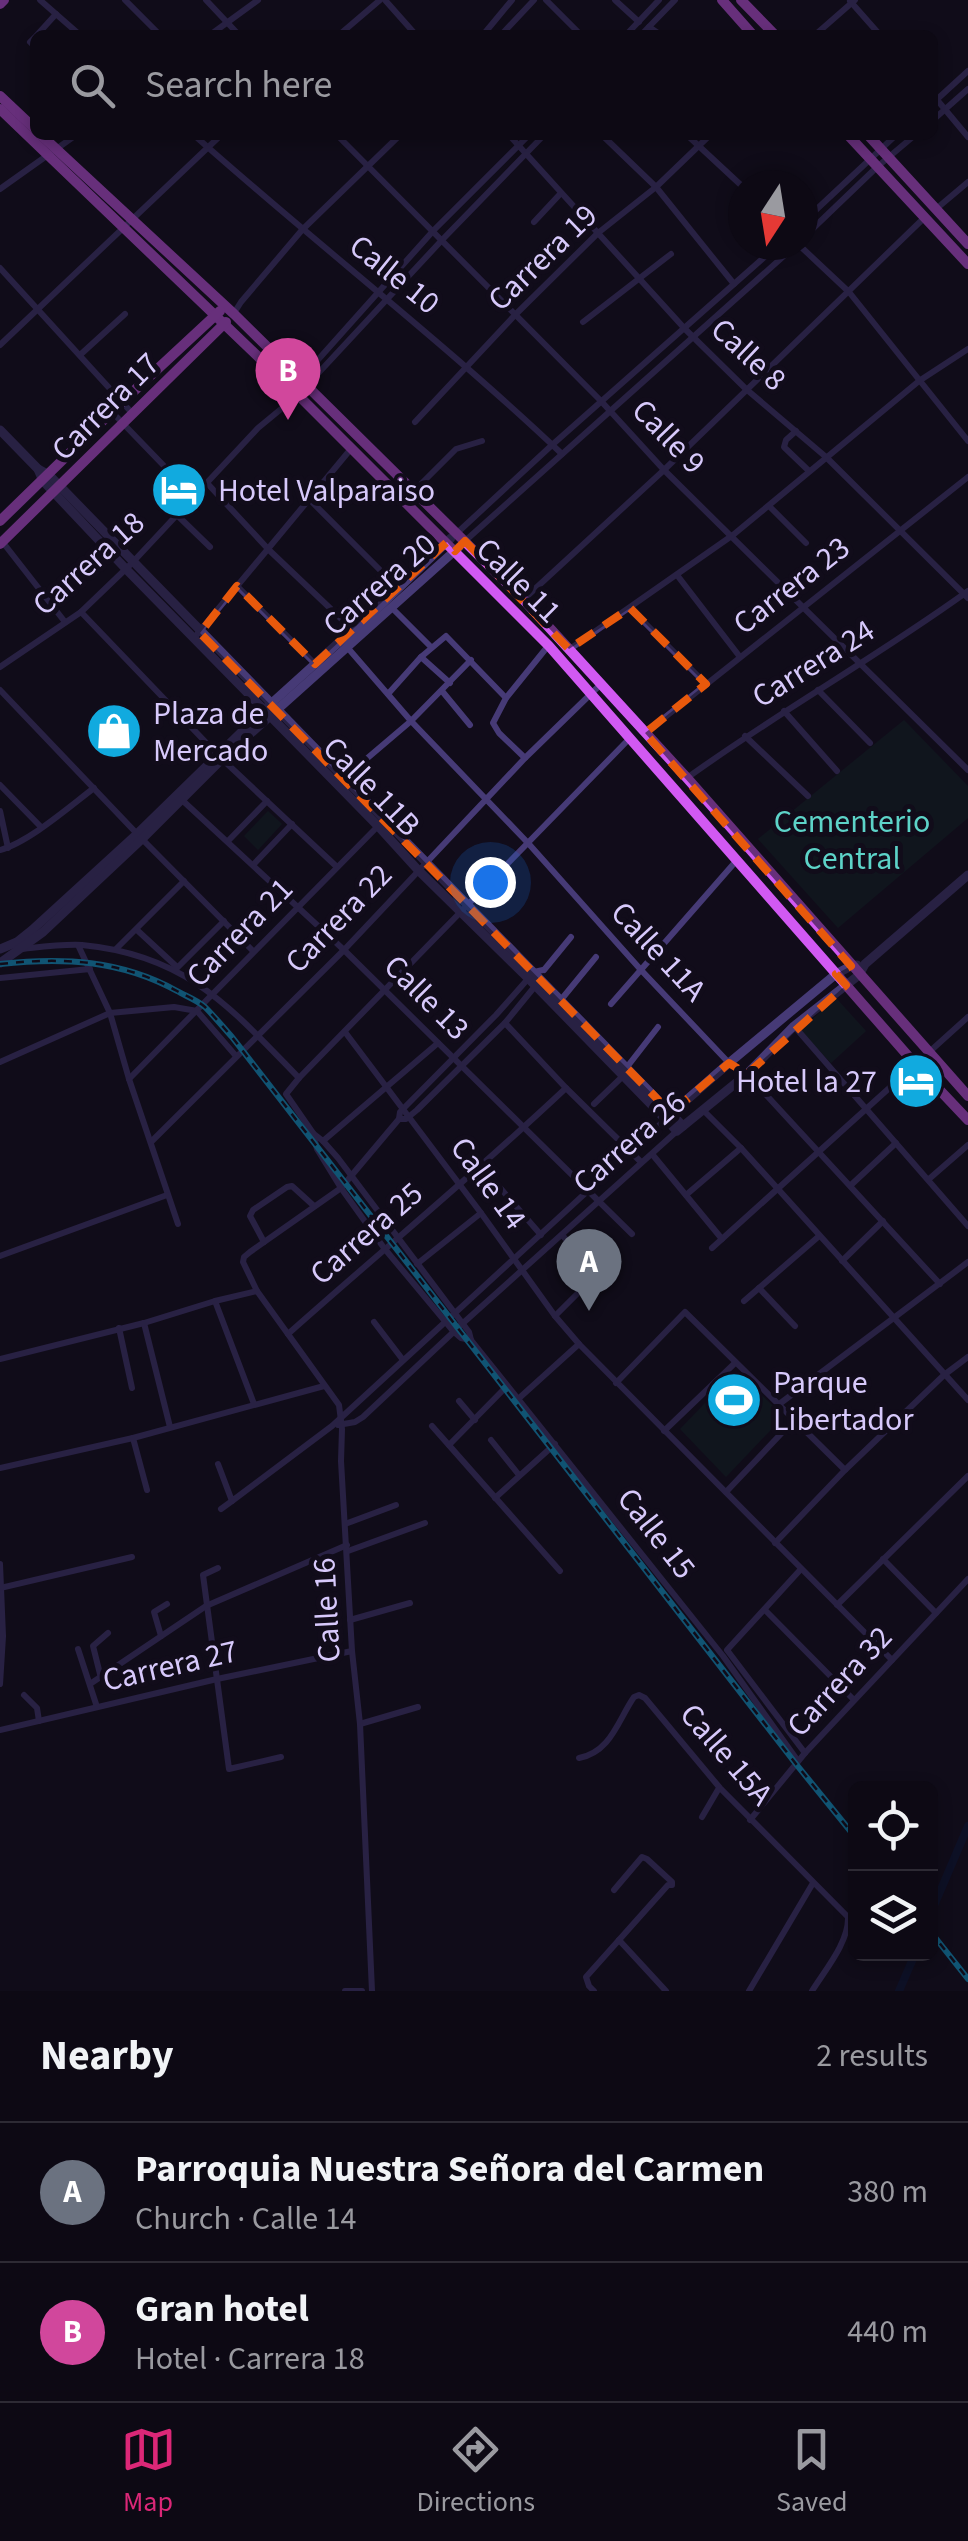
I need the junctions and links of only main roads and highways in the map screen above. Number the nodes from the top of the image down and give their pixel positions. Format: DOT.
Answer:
graph roads {
  1 [pos="722,0"];
  2 [pos="741,0"];
  3 [pos="749,30"];
  4 [pos="770,30"];
  5 [pos="0,96"];
  6 [pos="0,109"];
  7 [pos="30,125"];
  8 [pos="30,134"];
  9 [pos="37,140"];
  10 [pos="44,140"];
  11 [pos="853,140"];
  12 [pos="873,140"];
  13 [pos="52,152"];
  14 [pos="128,224"];
  15 [pos="968,244"];
  16 [pos="968,264"];
  17 [pos="229,310"];
  18 [pos="220,320"];
  19 [pos="296,391"];
  20 [pos="0,521"];
  21 [pos="1,542"];
  22 [pos="596,689"];
  23 [pos="968,1096"];
  24 [pos="968,1120"];
  1 -- 3 [label="main road"];
  2 -- 4 [label="main road"];
  5 -- 7 [label="main road"];
  6 -- 8 [label="main road, Calle 11"];
  9 -- 13 [label="main road, Calle 11"];
  10 -- 13 [label="main road, Calle 11"];
  11 -- 16 [label="main road"];
  12 -- 15 [label="main road"];
  13 -- 14 [label="main road, Calle 11"];
  14 -- 17 [label="main road, Calle 11"];
  14 -- 18 [label="main road, Calle 11"];
  17 -- 18 [label="main road, Carrera 17"];
  17 -- 19 [label="main road, Calle 11"];
  18 -- 19 [label="main road, Calle 11"];
  18 -- 20 [label="main road, Carrera 17"];
  18 -- 21 [label="main road, Carrera 17"];
  19 -- 22 [label="main road, Calle 11"];
  19 -- 22 [label="main road, Calle 11"];
  22 -- 23 [label="main road, Calle 11"];
  22 -- 24 [label="main road, Calle 11"];
}
